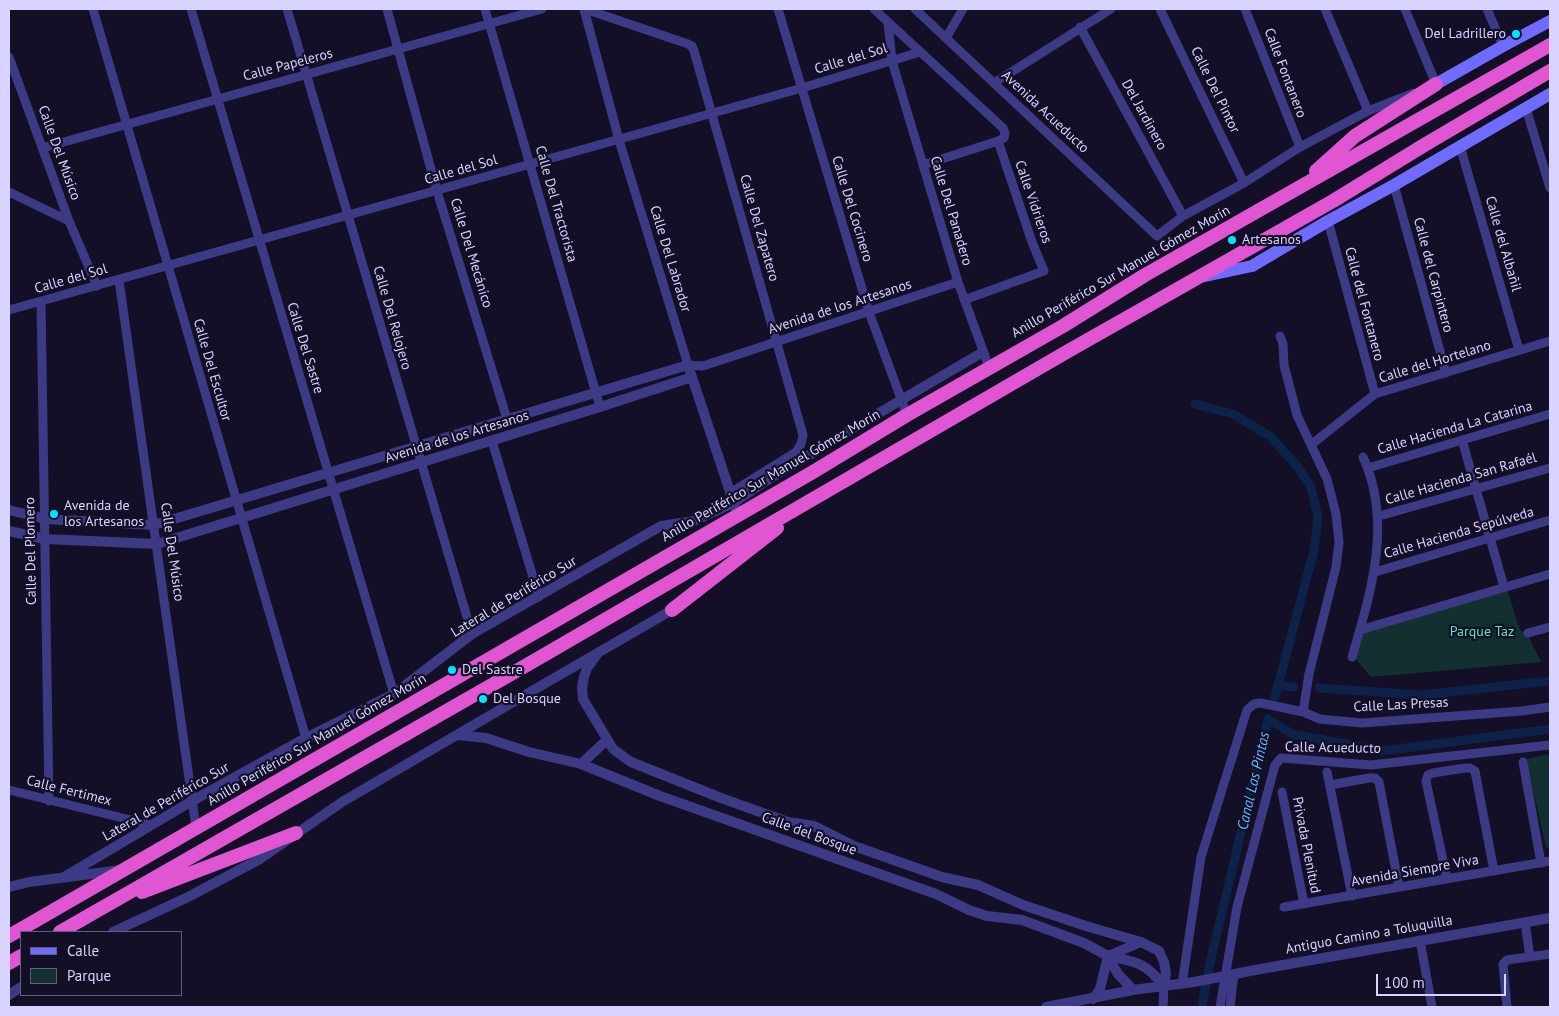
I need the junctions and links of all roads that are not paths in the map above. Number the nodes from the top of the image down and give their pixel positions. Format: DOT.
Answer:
graph roads {
  1 [pos="93,9"];
  2 [pos="191,9"];
  3 [pos="287,9"];
  4 [pos="387,9"];
  5 [pos="485,9"];
  6 [pos="542,9"];
  7 [pos="584,9"];
  8 [pos="778,9"];
  9 [pos="874,9"];
  10 [pos="915,9"];
  11 [pos="963,9"];
  12 [pos="1111,9"];
  13 [pos="1160,9"];
  14 [pos="1246,9"];
  15 [pos="1325,9"];
  16 [pos="1405,9"];
  17 [pos="1487,9"];
  18 [pos="1550,21"];
  19 [pos="888,22"];
  20 [pos="489,24"];
  21 [pos="1080,27"];
  22 [pos="946,38"];
  23 [pos="1550,45"];
  24 [pos="1503,46"];
  25 [pos="398,50"];
  26 [pos="920,52"];
  27 [pos="9,60"];
  28 [pos="892,61"];
  29 [pos="1550,71"];
  30 [pos="306,75"];
  31 [pos="994,83"];
  32 [pos="1436,84"];
  33 [pos="802,88"];
  34 [pos="1550,94"];
  35 [pos="218,99"];
  36 [pos="1526,108"];
  37 [pos="1368,111"];
  38 [pos="711,114"];
  39 [pos="126,124"];
  40 [pos="619,140"];
  41 [pos="998,141"];
  42 [pos="1460,146"];
  43 [pos="1300,147"];
  44 [pos="42,148"];
  45 [pos="530,165"];
  46 [pos="923,166"];
  47 [pos="1244,183"];
  48 [pos="1394,185"];
  49 [pos="1299,187"];
  50 [pos="1550,188"];
  51 [pos="437,191"];
  52 [pos="9,192"];
  53 [pos="348,215"];
  54 [pos="1183,216"];
  55 [pos="69,220"];
  56 [pos="1328,221"];
  57 [pos="259,240"];
  58 [pos="168,266"];
  59 [pos="1200,277"];
  60 [pos="119,280"];
  61 [pos="958,282"];
  62 [pos="97,286"];
  63 [pos="964,300"];
  64 [pos="41,301"];
  65 [pos="9,310"];
  66 [pos="869,312"];
  67 [pos="1280,336"];
  68 [pos="1550,341"];
  69 [pos="778,342"];
  70 [pos="1519,350"];
  71 [pos="983,352"];
  72 [pos="688,365"];
  73 [pos="703,366"];
  74 [pos="989,368"];
  75 [pos="1446,373"];
  76 [pos="692,377"];
  77 [pos="595,392"];
  78 [pos="1375,394"];
  79 [pos="901,400"];
  80 [pos="600,408"];
  81 [pos="1550,414"];
  82 [pos="907,415"];
  83 [pos="507,419"];
  84 [pos="1462,440"];
  85 [pos="492,441"];
  86 [pos="1312,444"];
  87 [pos="416,446"];
  88 [pos="1363,457"];
  89 [pos="421,462"];
  90 [pos="1368,468"];
  91 [pos="1550,468"];
  92 [pos="328,473"];
  93 [pos="1476,489"];
  94 [pos="333,490"];
  95 [pos="815,498"];
  96 [pos="236,500"];
  97 [pos="733,504"];
  98 [pos="9,510"];
  99 [pos="1378,516"];
  100 [pos="241,518"];
  101 [pos="44,519"];
  102 [pos="1550,520"];
  103 [pos="154,525"];
  104 [pos="9,531"];
  105 [pos="1490,538"];
  106 [pos="45,539"];
  107 [pos="157,544"];
  108 [pos="1375,572"];
  109 [pos="1550,574"];
  110 [pos="1504,587"];
  111 [pos="538,597"];
  112 [pos="672,610"];
  113 [pos="1550,627"];
  114 [pos="1360,630"];
  115 [pos="1528,633"];
  116 [pos="472,634"];
  117 [pos="598,654"];
  118 [pos="1352,657"];
  119 [pos="394,694"];
  120 [pos="1550,707"];
  121 [pos="1303,712"];
  122 [pos="457,735"];
  123 [pos="306,738"];
  124 [pos="607,740"];
  125 [pos="1550,746"];
  126 [pos="1523,762"];
  127 [pos="581,764"];
  128 [pos="1327,772"];
  129 [pos="1330,784"];
  130 [pos="9,790"];
  131 [pos="1282,792"];
  132 [pos="49,801"];
  133 [pos="192,802"];
  134 [pos="151,825"];
  135 [pos="196,828"];
  136 [pos="296,833"];
  137 [pos="1546,862"];
  138 [pos="124,869"];
  139 [pos="1494,871"];
  140 [pos="64,877"];
  141 [pos="1447,879"];
  142 [pos="9,887"];
  143 [pos="1399,887"];
  144 [pos="1352,896"];
  145 [pos="1304,904"];
  146 [pos="1284,907"];
  147 [pos="100,908"];
  148 [pos="1550,918"];
  149 [pos="1525,922"];
  150 [pos="62,931"];
  151 [pos="116,931"];
  152 [pos="9,936"];
  153 [pos="1420,940"];
  154 [pos="1142,942"];
  155 [pos="1550,954"];
  156 [pos="1108,956"];
  157 [pos="20,957"];
  158 [pos="1530,957"];
  159 [pos="9,963"];
  160 [pos="1230,975"];
  161 [pos="1182,984"];
  162 [pos="1164,986"];
  163 [pos="20,988"];
  164 [pos="1133,990"];
  165 [pos="9,996"];
  166 [pos="1093,999"];
  167 [pos="1046,1007"];
  168 [pos="1163,1007"];
  169 [pos="1220,1007"];
  170 [pos="1230,1007"];
  171 [pos="1432,1007"];
  172 [pos="1507,1007"];
  1 -- 39 [label="street, Calle Del Escultor"];
  2 -- 35 [label="street, Calle Del Sastre"];
  3 -- 30 [label="street, Calle Del Relojero"];
  4 -- 25 [label="street, Calle Del Mecánico"];
  5 -- 20 [label="street, Calle Del Tractorista"];
  6 -- 20 [label="street, Calle Papeleros"];
  7 -- 38 [label="street, Calle Del Zapatero"];
  7 -- 40 [label="street, Calle Del Labrador"];
  8 -- 33 [label="street, Calle Del Cocinero"];
  9 -- 19 [label="street"];
  10 -- 22 [label="street, Avenida Acueducto"];
  11 -- 22 [label="street"];
  12 -- 21 [label="street"];
  13 -- 47 [label="street, Calle Del Pintor"];
  14 -- 43 [label="street, Calle Fontanero"];
  15 -- 37 [label="street"];
  16 -- 32 [label="street"];
  17 -- 24 [label="street"];
  18 -- 24 [label="main road"];
  19 -- 26 [label="street"];
  19 -- 28 [label="street, Calle Del Panadero"];
  20 -- 25 [label="street, Calle Papeleros"];
  20 -- 45 [label="street, Calle Del Tractorista"];
  21 -- 31 [label="street"];
  21 -- 54 [label="street, Del Jardinero"];
  22 -- 31 [label="street, Avenida Acueducto"];
  23 -- 49 [label="highway, Anillo Periférico Sur Manuel Gómez Morín"];
  24 -- 32 [label="main road"];
  25 -- 30 [label="street, Calle Papeleros"];
  25 -- 51 [label="street, Calle Del Mecánico"];
  26 -- 28 [label="street, Calle del Sol"];
  26 -- 41 [label="street"];
  27 -- 44 [label="street, Calle Del Músico"];
  28 -- 33 [label="street, Calle del Sol"];
  28 -- 46 [label="street, Calle Del Panadero"];
  29 -- 59 [label="highway"];
  30 -- 35 [label="street, Calle Papeleros"];
  30 -- 53 [label="street, Calle Del Relojero"];
  31 -- 54 [label="street, Avenida Acueducto"];
  32 -- 37 [label="street"];
  32 -- 49 [label="highway"];
  33 -- 38 [label="street, Calle del Sol"];
  33 -- 66 [label="street, Calle Del Cocinero"];
  34 -- 36 [label="main road"];
  35 -- 39 [label="street, Calle Papeleros"];
  35 -- 57 [label="street, Calle Del Sastre"];
  36 -- 42 [label="main road"];
  36 -- 50 [label="street"];
  37 -- 43 [label="street"];
  38 -- 40 [label="street, Calle del Sol"];
  38 -- 69 [label="street, Calle Del Zapatero"];
  39 -- 44 [label="street, Calle Papeleros"];
  39 -- 58 [label="street, Calle Del Escultor"];
  40 -- 45 [label="street, Calle del Sol"];
  40 -- 72 [label="street, Calle Del Labrador"];
  41 -- 46 [label="street"];
  41 -- 63 [label="street, Calle Vidrieros"];
  42 -- 48 [label="main road"];
  42 -- 70 [label="street, Calle del Albañil"];
  43 -- 47 [label="street"];
  44 -- 55 [label="street, Calle Del Músico"];
  45 -- 51 [label="street, Calle del Sol"];
  45 -- 77 [label="street, Calle Del Tractorista"];
  46 -- 61 [label="street, Calle Del Panadero"];
  47 -- 54 [label="street"];
  48 -- 56 [label="main road"];
  48 -- 75 [label="street, Calle del Carpintero"];
  49 -- 74 [label="highway, Anillo Periférico Sur Manuel Gómez Morín"];
  51 -- 53 [label="street, Calle del Sol"];
  51 -- 83 [label="street, Calle Del Mecánico"];
  52 -- 55 [label="street"];
  53 -- 57 [label="street, Calle del Sol"];
  53 -- 87 [label="street, Calle Del Relojero"];
  55 -- 62 [label="street, Calle Del Músico"];
  56 -- 59 [label="main road"];
  56 -- 78 [label="street, Calle del Fontanero"];
  57 -- 58 [label="street, Calle del Sol"];
  57 -- 92 [label="street, Calle Del Sastre"];
  58 -- 60 [label="street, Calle del Sol"];
  58 -- 96 [label="street, Calle Del Escultor"];
  59 -- 95 [label="highway"];
  60 -- 62 [label="street, Calle del Sol"];
  60 -- 103 [label="street, Calle Del Músico"];
  61 -- 63 [label="street, Calle Del Panadero"];
  61 -- 66 [label="street, Avenida de los Artesanos"];
  62 -- 64 [label="street, Calle del Sol"];
  63 -- 71 [label="street, Calle Del Panadero"];
  64 -- 65 [label="street, Calle del Sol"];
  64 -- 101 [label="street, Calle Del Plomero"];
  66 -- 69 [label="street, Avenida de los Artesanos"];
  66 -- 79 [label="street, Calle Del Cocinero"];
  67 -- 86 [label="street"];
  68 -- 70 [label="street, Calle del Hortelano"];
  69 -- 73 [label="street, Avenida de los Artesanos"];
  69 -- 97 [label="street, Calle Del Zapatero"];
  70 -- 75 [label="street, Calle del Hortelano"];
  71 -- 74 [label="street, Calle Del Panadero"];
  71 -- 79 [label="street, Lateral de Periférico Sur"];
  72 -- 73 [label="street, Avenida de los Artesanos"];
  72 -- 76 [label="street, Calle Del Labrador"];
  72 -- 77 [label="street, Avenida de los Artesanos"];
  73 -- 76 [label="street, Avenida de los Artesanos"];
  74 -- 82 [label="highway, Anillo Periférico Sur Manuel Gómez Morín"];
  75 -- 78 [label="street, Calle del Hortelano"];
  76 -- 80 [label="street, Avenida de los Artesanos"];
  76 -- 97 [label="street, Calle Del Labrador"];
  77 -- 80 [label="street, Calle Del Tractorista"];
  77 -- 83 [label="street, Avenida de los Artesanos"];
  78 -- 86 [label="street, Calle del Hortelano"];
  79 -- 82 [label="street, Calle Del Cocinero"];
  79 -- 97 [label="street, Lateral de Periférico Sur"];
  80 -- 85 [label="street, Avenida de los Artesanos"];
  81 -- 84 [label="street, Calle Hacienda La Catarina"];
  82 -- 97 [label="highway, Anillo Periférico Sur Manuel Gómez Morín"];
  83 -- 87 [label="street, Avenida de los Artesanos"];
  84 -- 90 [label="street, Calle Hacienda La Catarina"];
  84 -- 93 [label="street"];
  85 -- 89 [label="street, Avenida de los Artesanos"];
  85 -- 111 [label="street"];
  86 -- 121 [label="street"];
  87 -- 89 [label="street, Calle Del Relojero"];
  87 -- 92 [label="street, Avenida de los Artesanos"];
  88 -- 90 [label="street"];
  89 -- 94 [label="street, Avenida de los Artesanos"];
  89 -- 116 [label="street, Calle Del Relojero"];
  90 -- 99 [label="street"];
  91 -- 93 [label="street, Calle Hacienda San Rafaél"];
  92 -- 94 [label="street, Calle Del Sastre"];
  92 -- 96 [label="street, Avenida de los Artesanos"];
  93 -- 99 [label="street, Calle Hacienda San Rafaél"];
  93 -- 105 [label="street"];
  94 -- 100 [label="street, Avenida de los Artesanos"];
  94 -- 119 [label="street, Calle Del Sastre"];
  95 -- 112 [label="highway"];
  95 -- 147 [label="highway"];
  96 -- 100 [label="street, Calle Del Escultor"];
  96 -- 103 [label="street, Avenida de los Artesanos"];
  97 -- 111 [label="street, Lateral de Periférico Sur"];
  97 -- 135 [label="highway, Anillo Periférico Sur Manuel Gómez Morín"];
  98 -- 101 [label="street, Avenida de los Artesanos"];
  99 -- 108 [label="street"];
  100 -- 107 [label="street, Avenida de los Artesanos"];
  100 -- 123 [label="street, Calle Del Escultor"];
  101 -- 103 [label="street, Avenida de los Artesanos"];
  101 -- 106 [label="street, Calle Del Plomero"];
  102 -- 105 [label="street, Calle Hacienda Sepúlveda"];
  103 -- 107 [label="street, Calle Del Músico"];
  104 -- 106 [label="street, Avenida de los Artesanos"];
  105 -- 108 [label="street, Calle Hacienda Sepúlveda"];
  105 -- 110 [label="street"];
  106 -- 107 [label="street, Avenida de los Artesanos"];
  106 -- 132 [label="street, Calle Del Plomero"];
  107 -- 133 [label="street, Calle Del Músico"];
  108 -- 114 [label="street"];
  109 -- 110 [label="street"];
  110 -- 114 [label="street"];
  111 -- 116 [label="street, Lateral de Periférico Sur"];
  112 -- 117 [label="street"];
  113 -- 115 [label="street"];
  114 -- 118 [label="street"];
  116 -- 119 [label="street, Lateral de Periférico Sur"];
  117 -- 122 [label="street"];
  117 -- 124 [label="street, Calle del Bosque"];
  119 -- 123 [label="street, Lateral de Periférico Sur"];
  120 -- 121 [label="street, Calle Las Presas"];
  121 -- 161 [label="street, Calle Las Presas"];
  122 -- 127 [label="street, Calle del Bosque"];
  122 -- 136 [label="street"];
  123 -- 133 [label="street, Lateral de Periférico Sur"];
  124 -- 127 [label="street"];
  124 -- 154 [label="street, Calle del Bosque"];
  125 -- 160 [label="street, Calle Acueducto"];
  126 -- 137 [label="street"];
  127 -- 156 [label="street, Calle del Bosque"];
  128 -- 129 [label="street"];
  129 -- 143 [label="street"];
  129 -- 144 [label="street"];
  130 -- 132 [label="street, Calle Fertimex"];
  131 -- 145 [label="street, Privada Plenitud"];
  132 -- 134 [label="street, Calle Fertimex"];
  133 -- 134 [label="street, Lateral de Periférico Sur"];
  133 -- 135 [label="street, Calle Del Músico"];
  134 -- 140 [label="street, Lateral de Periférico Sur"];
  135 -- 138 [label="highway, Anillo Periférico Sur Manuel Gómez Morín"];
  136 -- 147 [label="highway"];
  136 -- 151 [label="street"];
  137 -- 139 [label="street, Avenida Siempre Viva"];
  138 -- 140 [label="street"];
  138 -- 152 [label="highway, Anillo Periférico Sur Manuel Gómez Morín"];
  139 -- 141 [label="street, Avenida Siempre Viva"];
  139 -- 141 [label="street"];
  140 -- 142 [label="street"];
  141 -- 143 [label="street, Avenida Siempre Viva"];
  143 -- 144 [label="street, Avenida Siempre Viva"];
  144 -- 145 [label="street, Avenida Siempre Viva"];
  145 -- 146 [label="street, Avenida Siempre Viva"];
  147 -- 150 [label="highway"];
  148 -- 149 [label="street, Antiguo Camino a Toluquilla"];
  149 -- 153 [label="street, Antiguo Camino a Toluquilla"];
  149 -- 158 [label="street"];
  153 -- 160 [label="street, Antiguo Camino a Toluquilla"];
  153 -- 171 [label="street"];
  154 -- 156 [label="street"];
  154 -- 162 [label="street, Calle del Bosque"];
  155 -- 158 [label="street"];
  156 -- 162 [label="street"];
  156 -- 164 [label="street, Calle del Bosque"];
  156 -- 166 [label="street"];
  157 -- 159 [label="highway"];
  158 -- 172 [label="street"];
  160 -- 161 [label="street, Antiguo Camino a Toluquilla"];
  160 -- 169 [label="street, Calle Acueducto"];
  160 -- 170 [label="street"];
  161 -- 162 [label="street, Antiguo Camino a Toluquilla"];
  162 -- 164 [label="street, Antiguo Camino a Toluquilla"];
  162 -- 168 [label="street"];
  163 -- 165 [label="street"];
  164 -- 166 [label="street, Antiguo Camino a Toluquilla"];
  166 -- 167 [label="street, Antiguo Camino a Toluquilla"];
}
